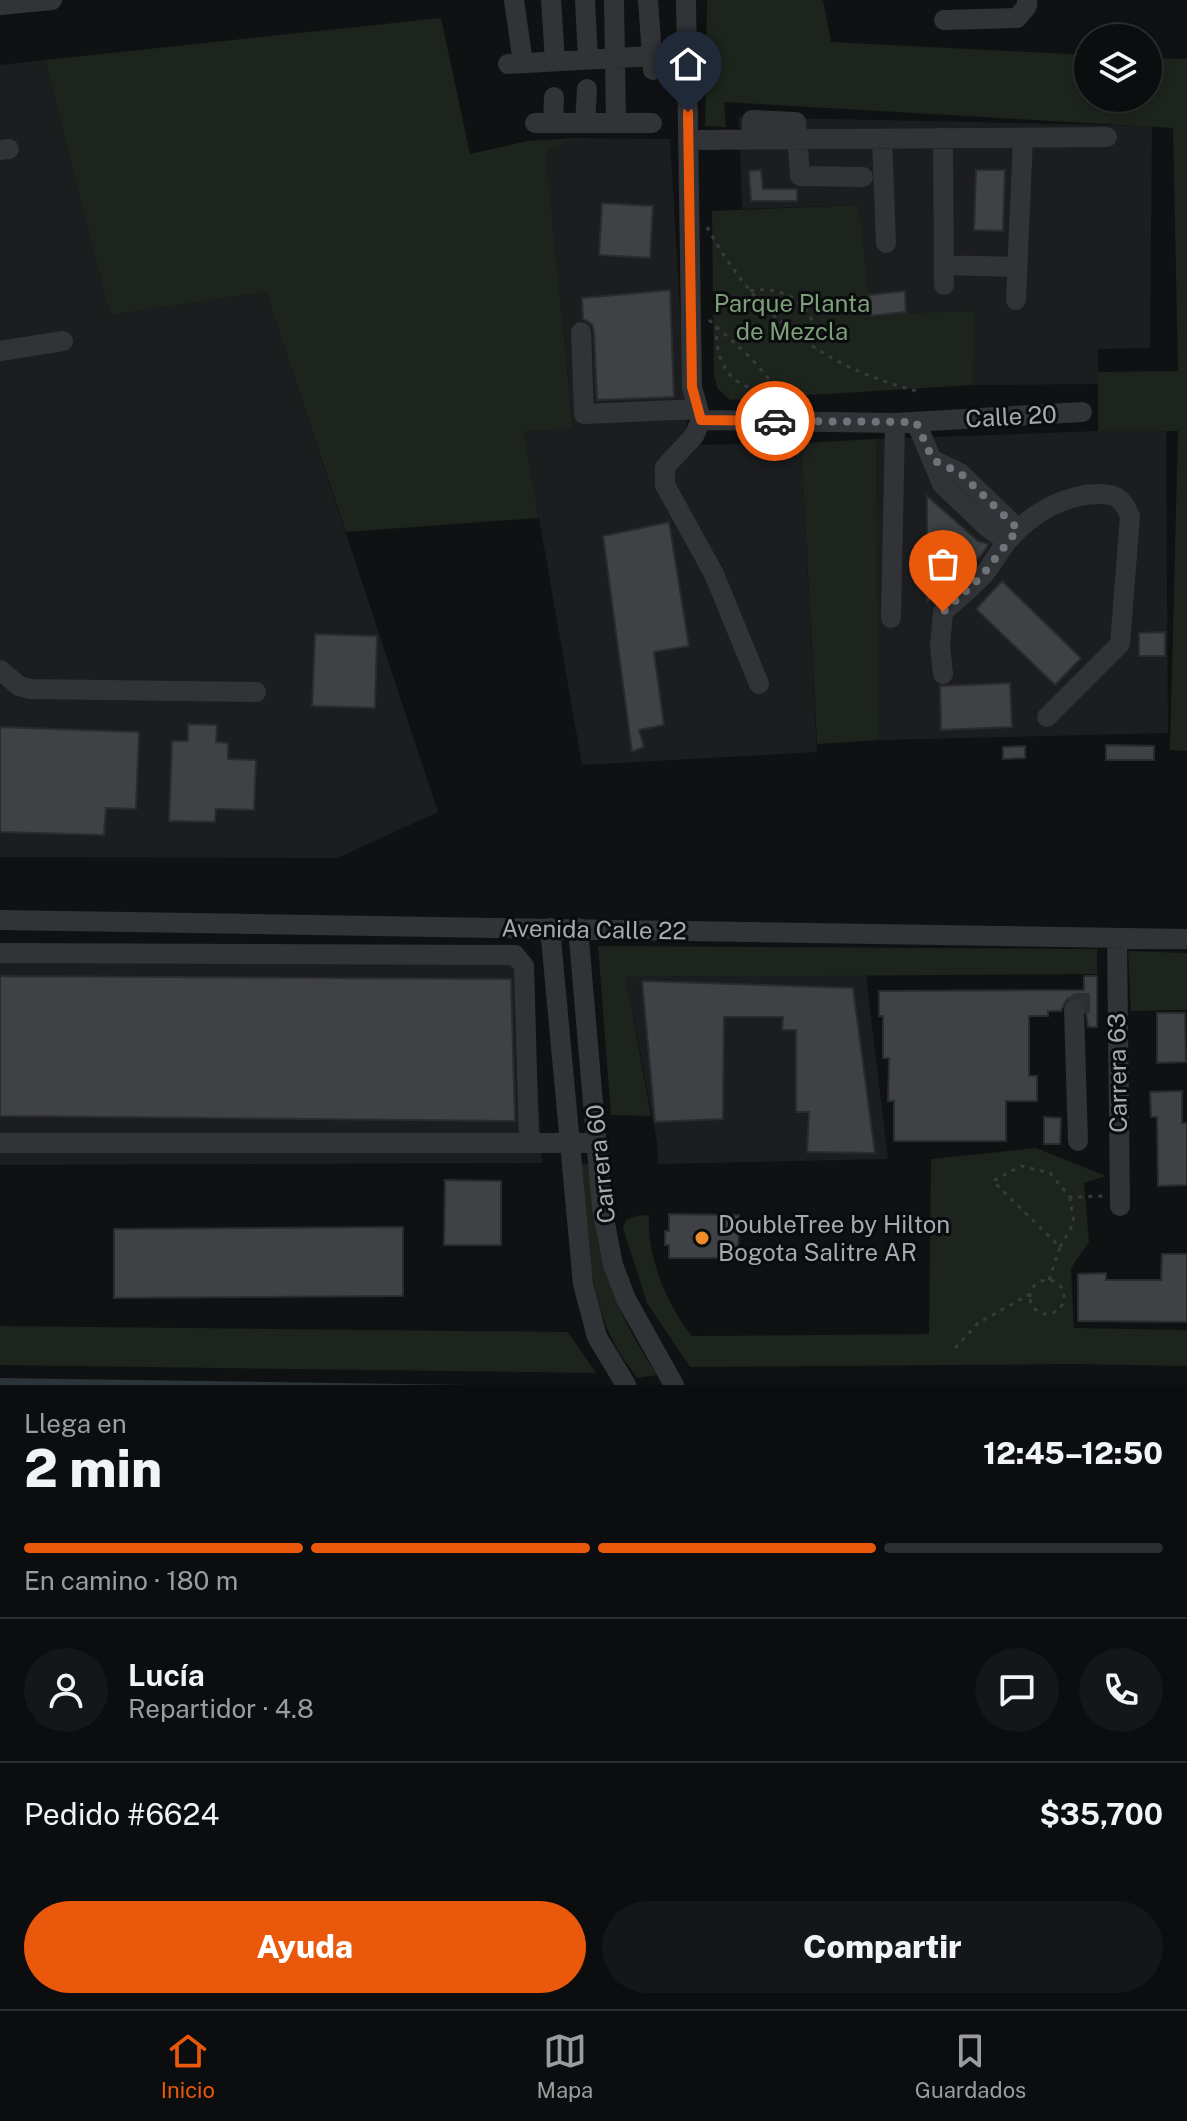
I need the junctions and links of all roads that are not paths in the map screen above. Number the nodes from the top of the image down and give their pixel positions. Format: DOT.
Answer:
graph roads {
  1 [pos="52,0"];
  2 [pos="514,0"];
  3 [pos="551,0"];
  4 [pos="585,0"];
  5 [pos="614,0"];
  6 [pos="648,0"];
  7 [pos="686,0"];
  8 [pos="1027,0"];
  9 [pos="0,5"];
  10 [pos="944,20"];
  11 [pos="615,58"];
  12 [pos="588,59"];
  13 [pos="555,61"];
  14 [pos="587,89"];
  15 [pos="554,97"];
  16 [pos="585,123"];
  17 [pos="616,123"];
  18 [pos="652,123"];
  19 [pos="1107,137"];
  20 [pos="943,138"];
  21 [pos="1023,138"];
  22 [pos="882,139"];
  23 [pos="688,140"];
  24 [pos="798,140"];
  25 [pos="863,177"];
  26 [pos="886,243"];
  27 [pos="1017,267"];
  28 [pos="1016,300"];
  29 [pos="581,332"];
  30 [pos="63,341"];
  31 [pos="0,351"];
  32 [pos="1082,412"];
  33 [pos="699,414"];
  34 [pos="916,422"];
  35 [pos="895,423"];
  36 [pos="1013,535"];
  37 [pos="891,618"];
  38 [pos="0,670"];
  39 [pos="943,674"];
  40 [pos="759,684"];
  41 [pos="256,692"];
  42 [pos="1047,717"];
  43 [pos="0,920"];
  44 [pos="550,928"];
  45 [pos="578,928"];
  46 [pos="1117,939"];
  47 [pos="1187,939"];
  48 [pos="0,953"];
  49 [pos="1074,1010"];
  50 [pos="1078,1141"];
  51 [pos="0,1143"];
  52 [pos="529,1143"];
  53 [pos="596,1143"];
  54 [pos="570,1144"];
  55 [pos="1120,1201"];
  56 [pos="621,1376"];
  57 [pos="674,1385"];
  1 -- 9 [label="street"];
  2 -- 13 [label="street"];
  3 -- 13 [label="street"];
  4 -- 12 [label="street"];
  5 -- 11 [label="street"];
  6 -- 11 [label="street"];
  7 -- 23 [label="street"];
  8 -- 10 [label="street"];
  11 -- 12 [label="street"];
  11 -- 17 [label="street"];
  12 -- 13 [label="street"];
  14 -- 16 [label="street"];
  15 -- 16 [label="street"];
  16 -- 17 [label="street"];
  17 -- 18 [label="street"];
  19 -- 21 [label="street"];
  20 -- 21 [label="street"];
  20 -- 22 [label="street"];
  20 -- 27 [label="street"];
  21 -- 27 [label="street"];
  22 -- 24 [label="street"];
  22 -- 26 [label="street"];
  23 -- 24 [label="street"];
  23 -- 33 [label="street"];
  24 -- 25 [label="street"];
  27 -- 28 [label="street"];
  29 -- 33 [label="street, Calle 20"];
  30 -- 31 [label="street"];
  32 -- 34 [label="street, Calle 20"];
  33 -- 35 [label="street, Calle 20"];
  33 -- 40 [label="street"];
  34 -- 35 [label="street, Calle 20"];
  34 -- 36 [label="street"];
  35 -- 37 [label="street"];
  36 -- 39 [label="street"];
  36 -- 42 [label="street"];
  38 -- 41 [label="street"];
  43 -- 44 [label="street, Avenida Calle 22"];
  44 -- 45 [label="street, Avenida Calle 22"];
  44 -- 54 [label="street, Carrera 60"];
  45 -- 46 [label="street, Avenida Calle 22"];
  45 -- 53 [label="street, Carrera 60"];
  46 -- 47 [label="street, Avenida Calle 22"];
  46 -- 55 [label="street, Carrera 63"];
  48 -- 52 [label="street"];
  49 -- 50 [label="street"];
  51 -- 52 [label="street"];
  52 -- 54 [label="street"];
  53 -- 54 [label="street"];
  53 -- 57 [label="street, Carrera 60"];
  54 -- 56 [label="street, Carrera 60"];
}
